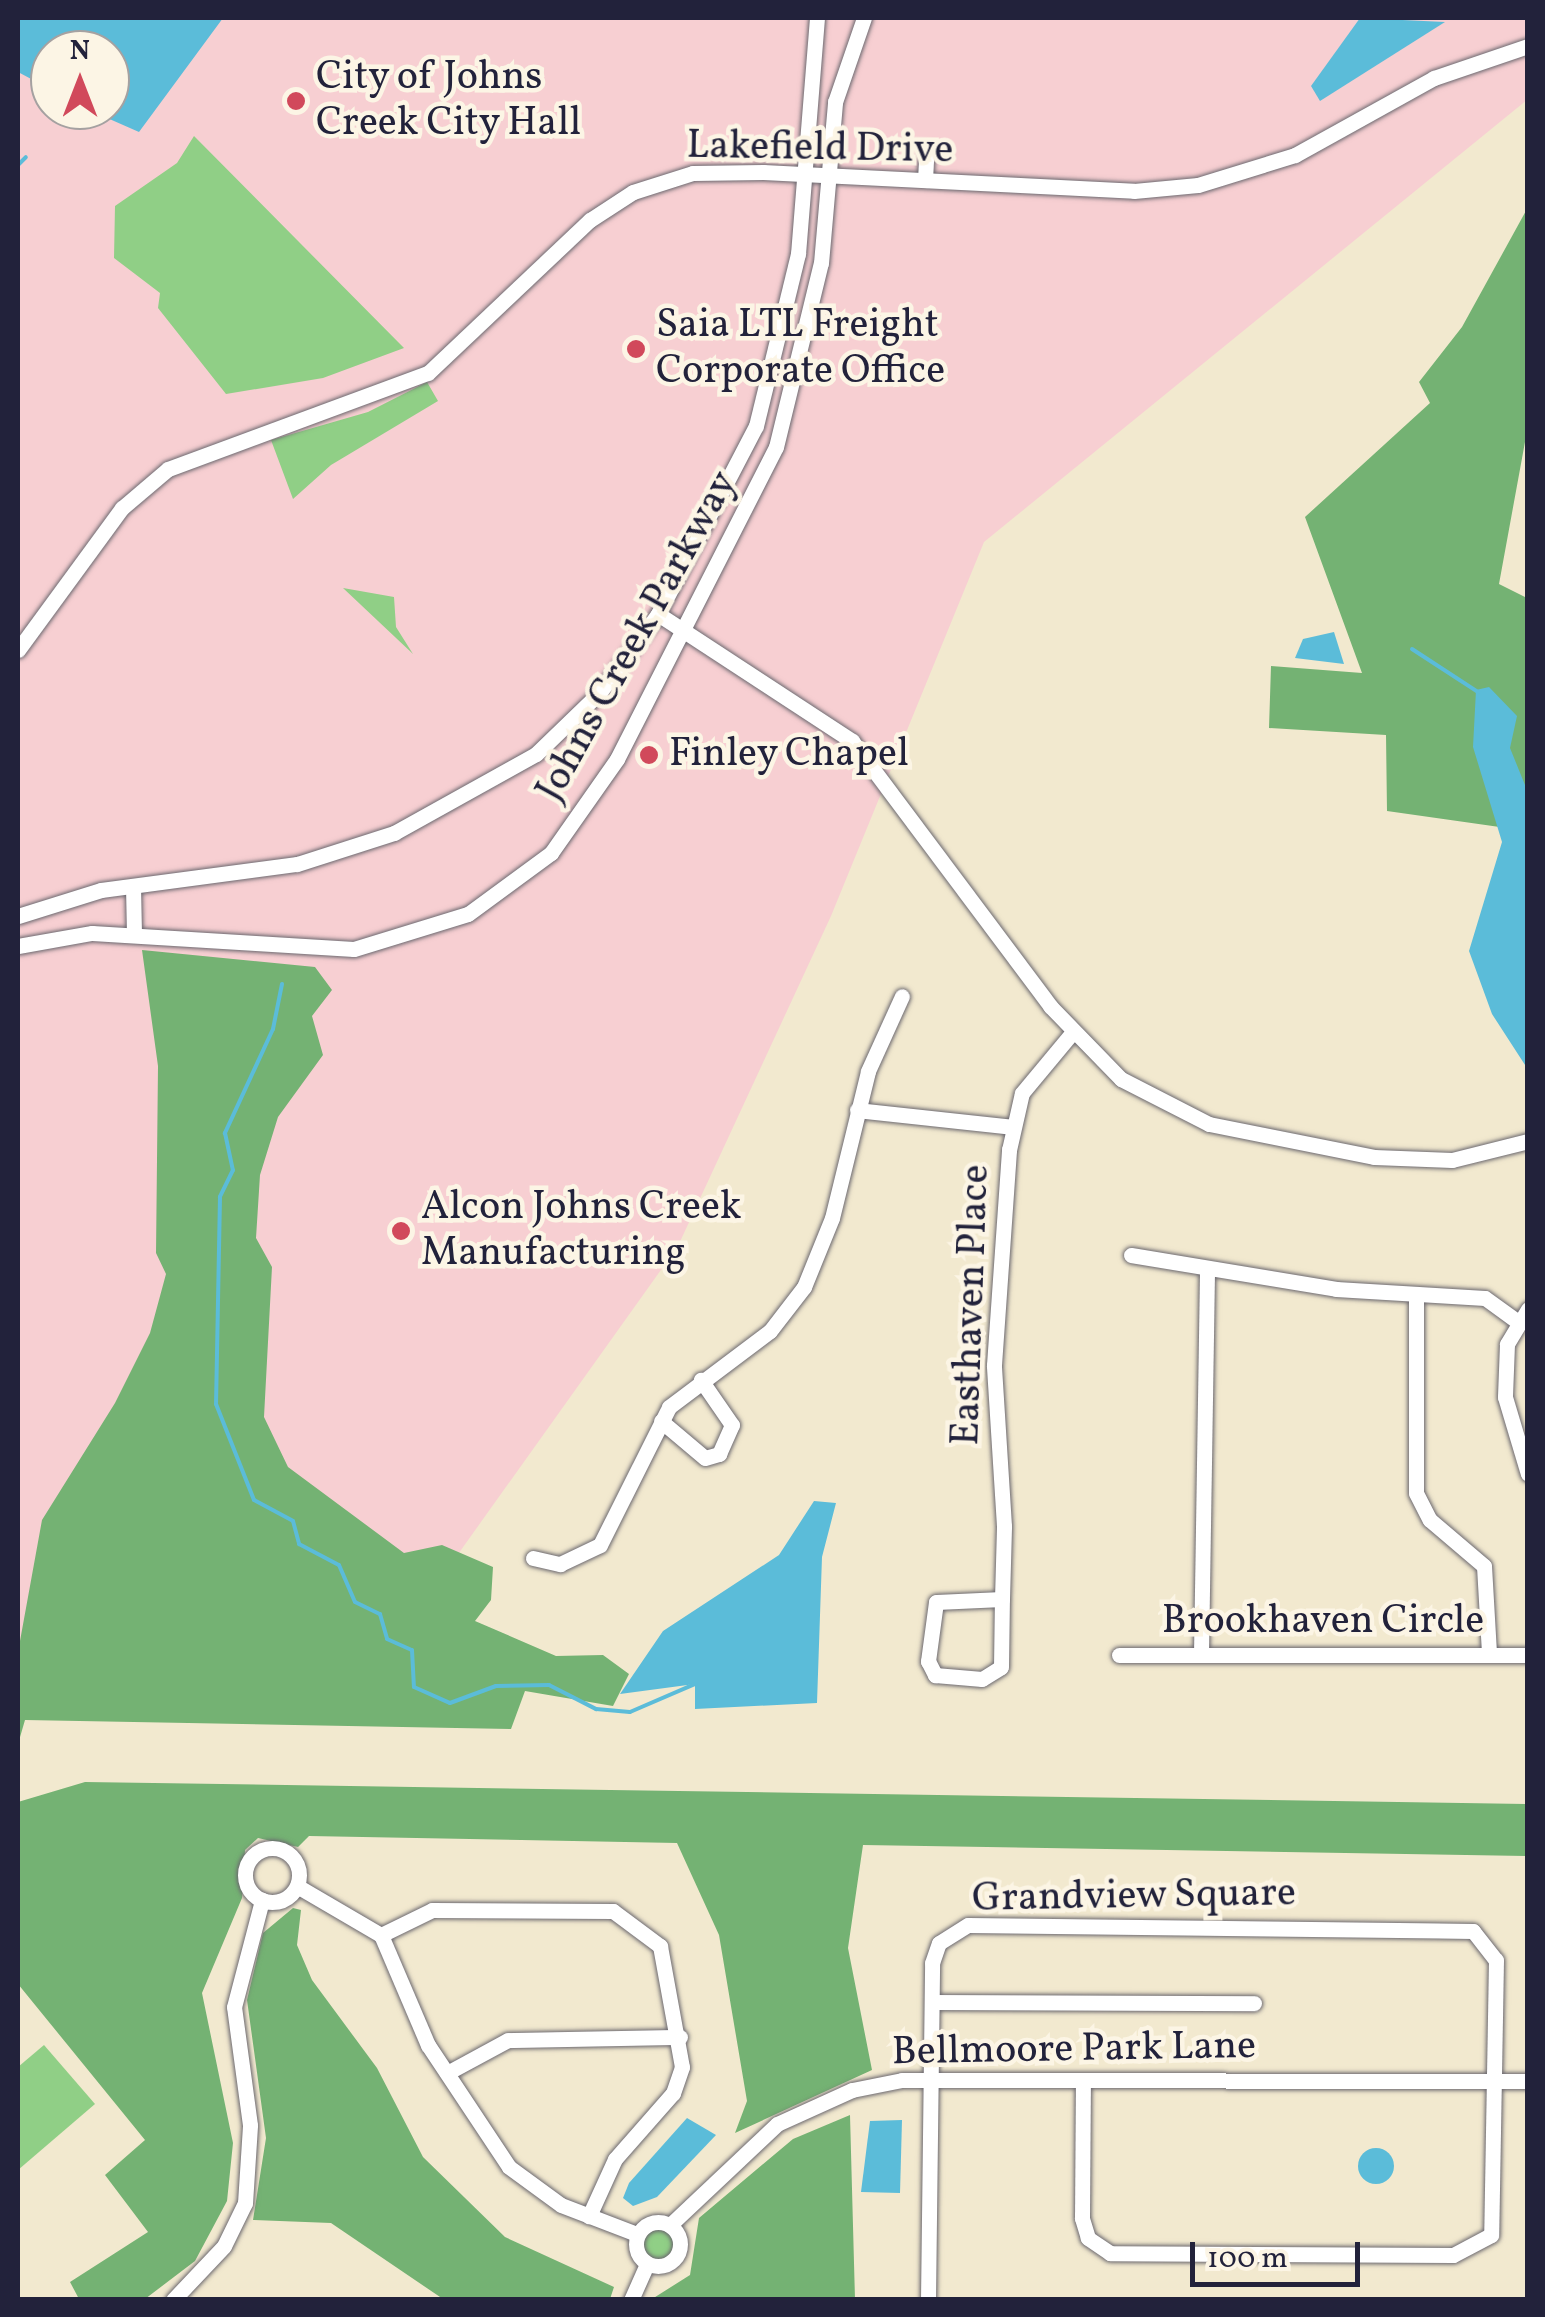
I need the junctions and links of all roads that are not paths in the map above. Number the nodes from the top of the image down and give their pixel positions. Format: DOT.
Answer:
graph roads {
  1 [pos="817,18"];
  2 [pos="864,18"];
  3 [pos="1528,46"];
  4 [pos="926,158"];
  5 [pos="803,172"];
  6 [pos="827,173"];
  7 [pos="925,180"];
  8 [pos="658,614"];
  9 [pos="684,632"];
  10 [pos="18,650"];
  11 [pos="133,886"];
  12 [pos="18,916"];
  13 [pos="134,934"];
  14 [pos="18,946"];
  15 [pos="902,996"];
  16 [pos="1072,1033"];
  17 [pos="857,1110"];
  18 [pos="1012,1127"];
  19 [pos="1528,1141"];
  20 [pos="1131,1255"];
  21 [pos="1207,1270"];
  22 [pos="1416,1296"];
  23 [pos="1522,1315"];
  24 [pos="701,1380"];
  25 [pos="660,1421"];
  26 [pos="1528,1474"];
  27 [pos="533,1558"];
  28 [pos="1002,1599"];
  29 [pos="1201,1654"];
  30 [pos="1489,1654"];
  31 [pos="1119,1655"];
  32 [pos="1528,1655"];
  33 [pos="297,1886"];
  34 [pos="262,1900"];
  35 [pos="381,1935"];
  36 [pos="939,2002"];
  37 [pos="1254,2003"];
  38 [pos="680,2036"];
  39 [pos="447,2074"];
  40 [pos="931,2079"];
  41 [pos="1083,2080"];
  42 [pos="1496,2080"];
  43 [pos="1528,2080"];
  44 [pos="589,2216"];
  45 [pos="670,2225"];
  46 [pos="637,2234"];
  47 [pos="647,2264"];
  48 [pos="173,2300"];
  49 [pos="631,2300"];
  50 [pos="928,2300"];
  1 -- 5 [label="street, Johns Creek Parkway"];
  2 -- 6 [label="street, Johns Creek Parkway"];
  3 -- 7 [label="street, Lakefield Drive"];
  4 -- 7 [label="street"];
  5 -- 6 [label="street, Lakefield Drive"];
  5 -- 8 [label="street, Johns Creek Parkway"];
  5 -- 10 [label="street, Lakefield Drive"];
  6 -- 7 [label="street, Lakefield Drive"];
  6 -- 9 [label="street, Johns Creek Parkway"];
  8 -- 9 [label="street"];
  8 -- 11 [label="street, Johns Creek Parkway"];
  9 -- 13 [label="street, Johns Creek Parkway"];
  9 -- 16 [label="street"];
  11 -- 12 [label="street, Johns Creek Parkway"];
  11 -- 13 [label="street"];
  13 -- 14 [label="street, Johns Creek Parkway"];
  15 -- 17 [label="street"];
  16 -- 18 [label="street, Easthaven Place"];
  16 -- 19 [label="street"];
  17 -- 18 [label="street"];
  17 -- 24 [label="street"];
  18 -- 28 [label="street, Easthaven Place"];
  20 -- 21 [label="street"];
  21 -- 22 [label="street"];
  21 -- 29 [label="street"];
  22 -- 23 [label="street"];
  22 -- 30 [label="street"];
  23 -- 26 [label="street"];
  24 -- 25 [label="street"];
  24 -- 25 [label="street"];
  25 -- 27 [label="street"];
  28 -- 28 [label="street, Easthaven Place"];
  29 -- 30 [label="street, Brookhaven Circle"];
  29 -- 31 [label="street, Brookhaven Circle"];
  30 -- 32 [label="street, Brookhaven Circle"];
  33 -- 34 [label="street"];
  33 -- 34 [label="street"];
  33 -- 35 [label="street"];
  34 -- 48 [label="street"];
  35 -- 38 [label="street"];
  35 -- 39 [label="street"];
  36 -- 37 [label="street"];
  38 -- 39 [label="street"];
  38 -- 44 [label="street"];
  39 -- 44 [label="street"];
  40 -- 41 [label="street, Bellmoore Park Lane"];
  40 -- 42 [label="street, Grandview Square"];
  40 -- 45 [label="street, Bellmoore Park Lane"];
  40 -- 50 [label="street, Grandview Square"];
  41 -- 42 [label="street, Bellmoore Park Lane"];
  41 -- 42 [label="street"];
  42 -- 43 [label="street, Bellmoore Park Lane"];
  44 -- 46 [label="street"];
  45 -- 46 [label="street, Bellmoore Park Lane"];
  45 -- 47 [label="street"];
  46 -- 47 [label="street"];
  47 -- 49 [label="street"];
}
